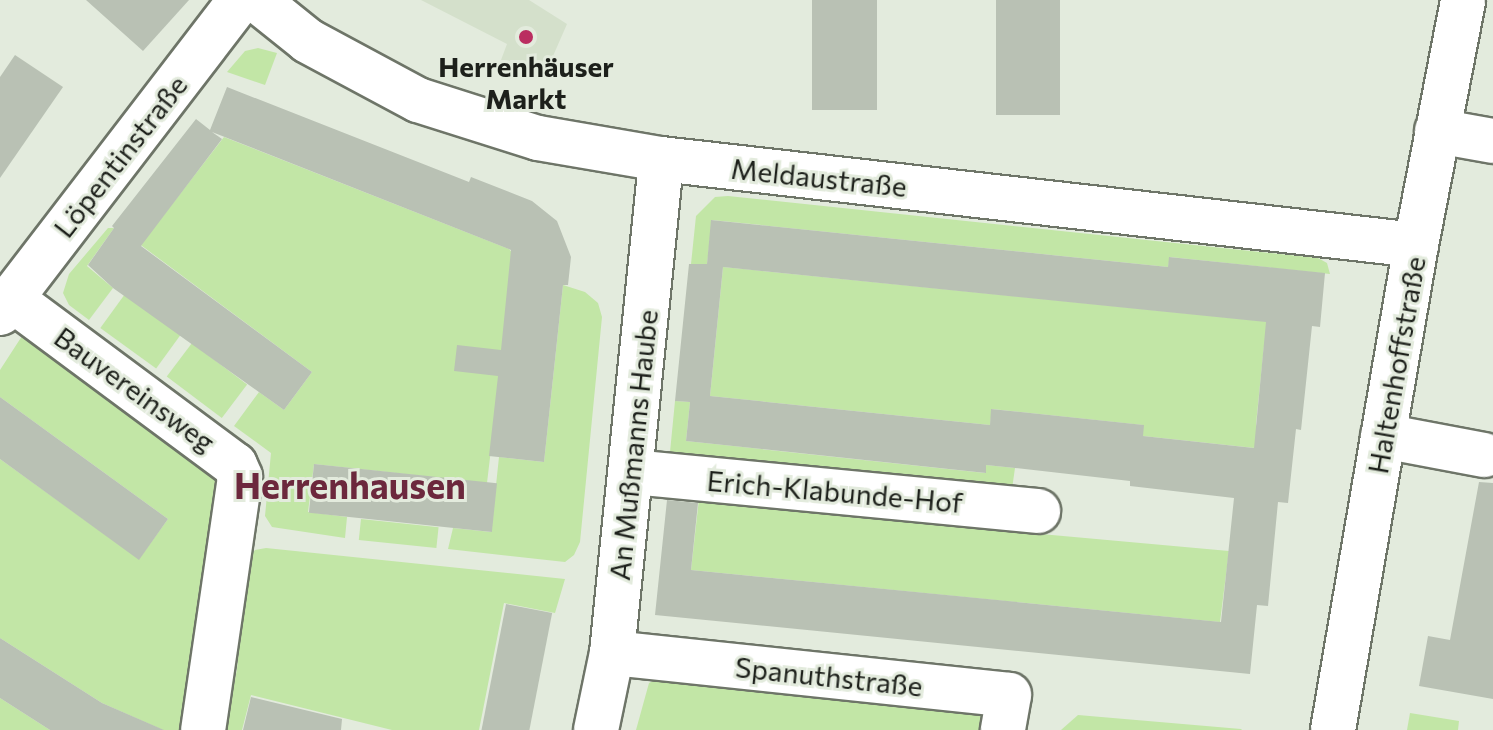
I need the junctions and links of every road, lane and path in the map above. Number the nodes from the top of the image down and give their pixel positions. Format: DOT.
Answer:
graph roads {
  1 [pos="240,0"];
  2 [pos="257,0"];
  3 [pos="1463,0"];
  4 [pos="1437,131"];
  5 [pos="1493,141"];
  6 [pos="661,159"];
  7 [pos="1416,245"];
  8 [pos="5,306"];
  9 [pos="1383,436"];
  10 [pos="1484,455"];
  11 [pos="632,472"];
  12 [pos="1038,511"];
  13 [pos="612,653"];
  14 [pos="203,730"];
  15 [pos="596,730"];
  16 [pos="1003,730"];
  17 [pos="1333,730"];
  1 -- 8 [label="street, Löpentinstraße"];
  2 -- 6 [label="street, Meldaustraße"];
  3 -- 4 [label="street, Haltenhoffstraße"];
  4 -- 5 [label="street"];
  4 -- 7 [label="street, Haltenhoffstraße"];
  6 -- 7 [label="street, Meldaustraße"];
  6 -- 11 [label="street, An Mußmanns Haube"];
  7 -- 9 [label="street, Haltenhoffstraße"];
  8 -- 14 [label="street, Bauvereinsweg"];
  9 -- 10 [label="street"];
  9 -- 17 [label="street, Haltenhoffstraße"];
  11 -- 12 [label="street, Erich-Klabunde-Hof"];
  11 -- 13 [label="street, An Mußmanns Haube"];
  13 -- 15 [label="street, An Mußmanns Haube"];
  13 -- 16 [label="street, Spanuthstraße"];
}
